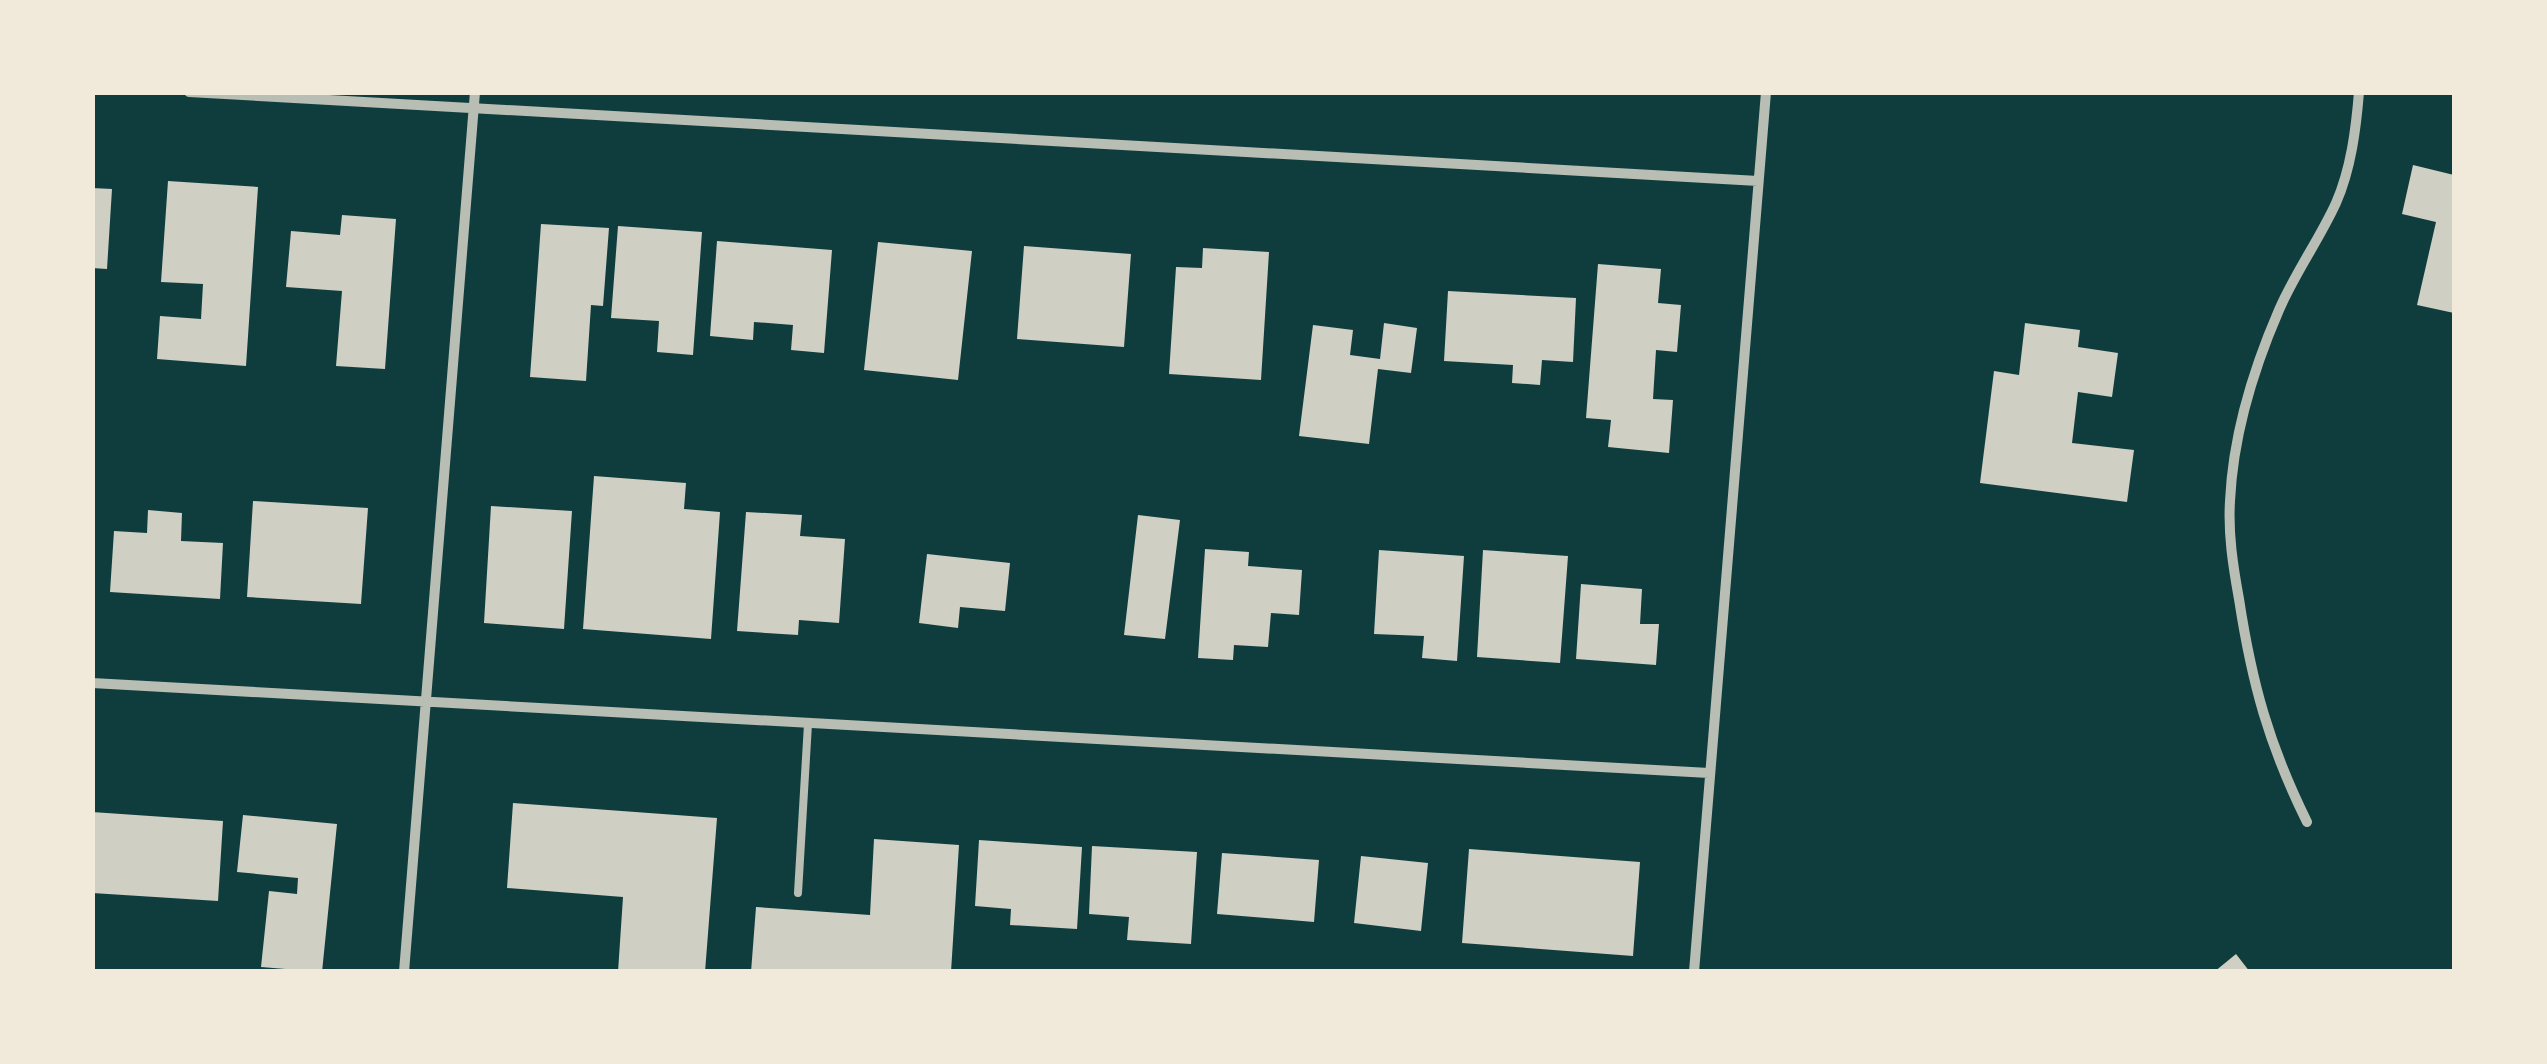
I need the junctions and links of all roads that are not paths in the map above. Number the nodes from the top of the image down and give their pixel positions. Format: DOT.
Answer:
graph roads {
  1 [pos="190,92"];
  2 [pos="475,92"];
  3 [pos="1766,92"];
  4 [pos="2360,92"];
  5 [pos="474,109"];
  6 [pos="1758,181"];
  7 [pos="92,683"];
  8 [pos="425,702"];
  9 [pos="808,724"];
  10 [pos="1709,773"];
  11 [pos="2308,822"];
  12 [pos="798,893"];
  13 [pos="404,972"];
  14 [pos="1694,972"];
  1 -- 5 [label="street"];
  2 -- 5 [label="street"];
  3 -- 6 [label="street"];
  4 -- 11 [label="street"];
  5 -- 6 [label="street"];
  5 -- 8 [label="street"];
  6 -- 10 [label="street"];
  7 -- 8 [label="street"];
  8 -- 9 [label="street"];
  8 -- 13 [label="street"];
  9 -- 10 [label="street"];
  9 -- 12 [label="lane"];
  10 -- 14 [label="street"];
}
